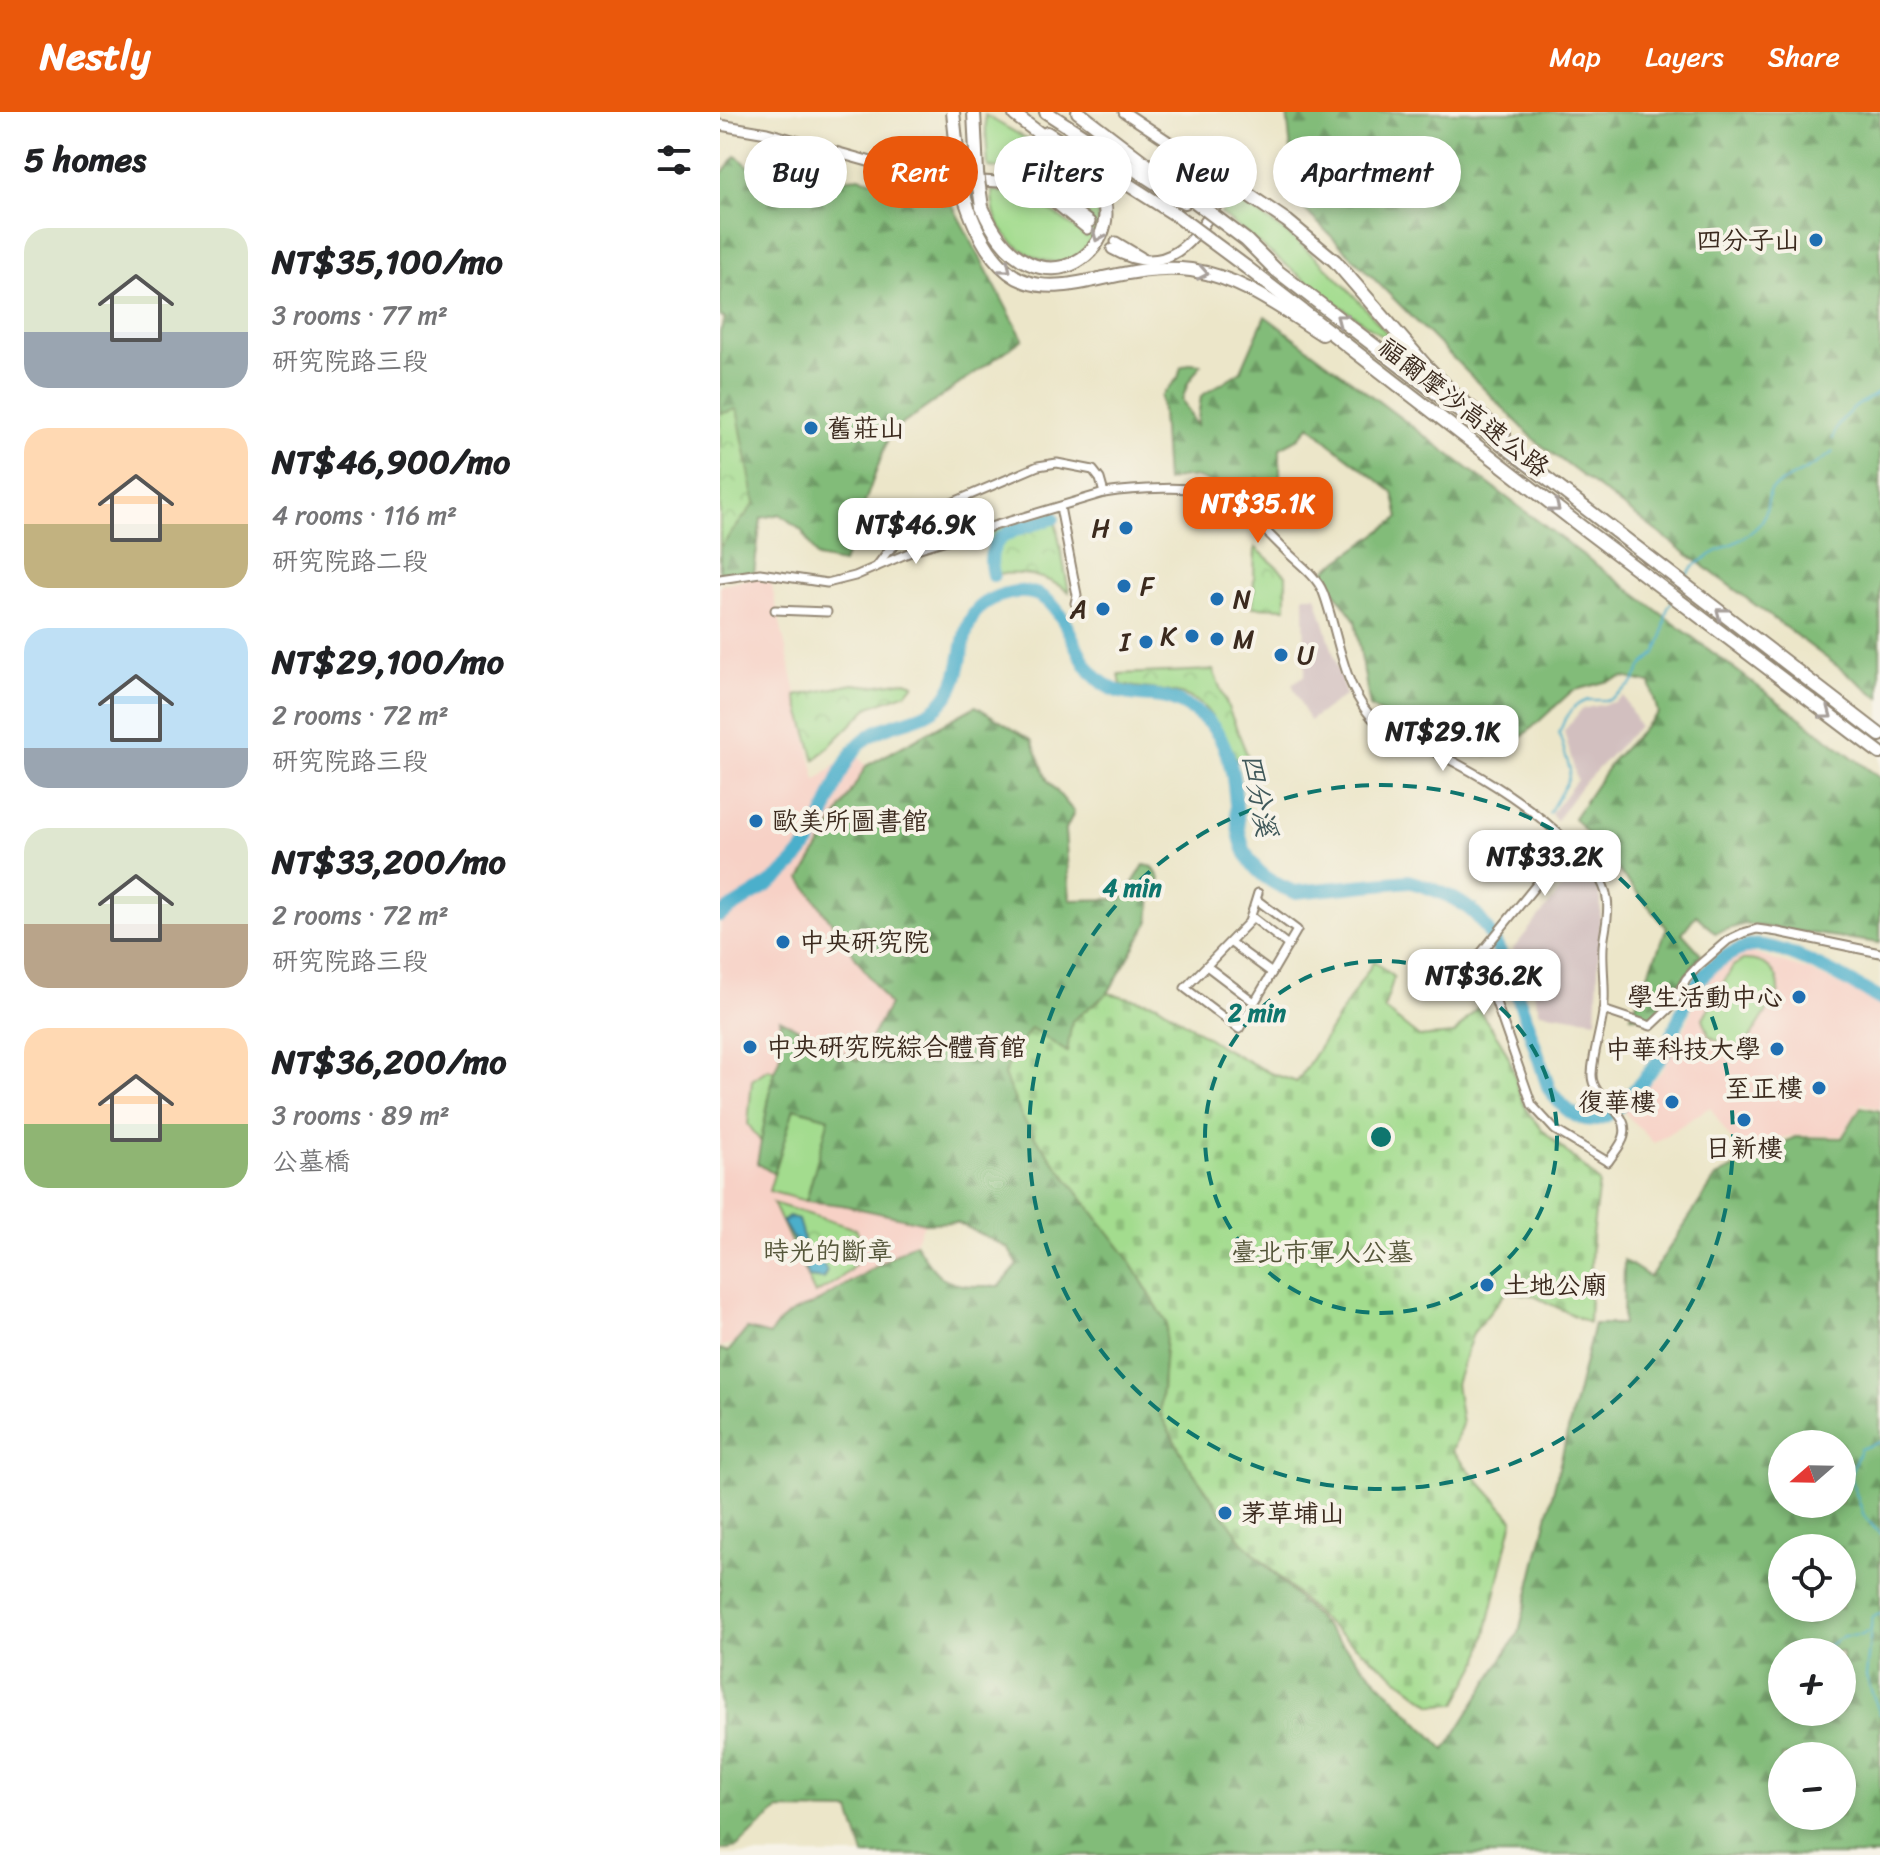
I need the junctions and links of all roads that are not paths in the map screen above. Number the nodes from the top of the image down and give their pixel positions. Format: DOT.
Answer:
graph roads {
  1 [pos="953,112"];
  2 [pos="974,112"];
  3 [pos="1046,112"];
  4 [pos="1078,112"];
  5 [pos="1124,112"];
  6 [pos="1012,114"];
  7 [pos="720,125"];
  8 [pos="1160,136"];
  9 [pos="1148,168"];
  10 [pos="1148,175"];
  11 [pos="1257,201"];
  12 [pos="1200,208"];
  13 [pos="1213,208"];
  14 [pos="1089,226"];
  15 [pos="1114,246"];
  16 [pos="1384,372"];
  17 [pos="1104,493"];
  18 [pos="1580,503"];
  19 [pos="1060,507"];
  20 [pos="875,568"];
  21 [pos="720,579"];
  22 [pos="1075,603"];
  23 [pos="775,610"];
  24 [pos="827,612"];
  25 [pos="1880,735"];
  26 [pos="1880,753"];
  27 [pos="1570,843"];
  28 [pos="1252,917"];
  29 [pos="1231,943"];
  30 [pos="1288,945"];
  31 [pos="1880,953"];
  32 [pos="1208,967"];
  33 [pos="1272,973"];
  34 [pos="1254,1002"];
  35 [pos="1603,1010"];
  1 -- 16 [label="highway, one-way, bridge"];
  6 -- 2 [label="highway, one-way, bridge"];
  3 -- 10 [label="highway"];
  4 -- 9 [label="highway"];
  5 -- 8 [label="main road"];
  6 -- 16 [label="highway, 福爾摩沙高速公路, bridge"];
  7 -- 14 [label="main road"];
  11 -- 18 [label="highway"];
  18 -- 12 [label="highway, 福爾摩沙高速公路, one-way, bridge"];
  13 -- 15 [label="main road"];
  16 -- 26 [label="highway, 福爾摩沙高速公路, one-way"];
  17 -- 19 [label="street"];
  17 -- 20 [label="street"];
  17 -- 27 [label="street"];
  25 -- 18 [label="highway, 福爾摩沙高速公路, one-way"];
  19 -- 20 [label="street"];
  19 -- 22 [label="street"];
  20 -- 21 [label="street"];
  23 -- 24 [label="street"];
  27 -- 35 [label="street"];
  27 -- 35 [label="street"];
  28 -- 29 [label="street"];
  28 -- 30 [label="street"];
  28 -- 30 [label="street"];
  29 -- 32 [label="street"];
  29 -- 33 [label="street"];
  30 -- 33 [label="street"];
  31 -- 35 [label="street"];
  32 -- 34 [label="street"];
  32 -- 34 [label="street"];
  33 -- 34 [label="street"];
}
